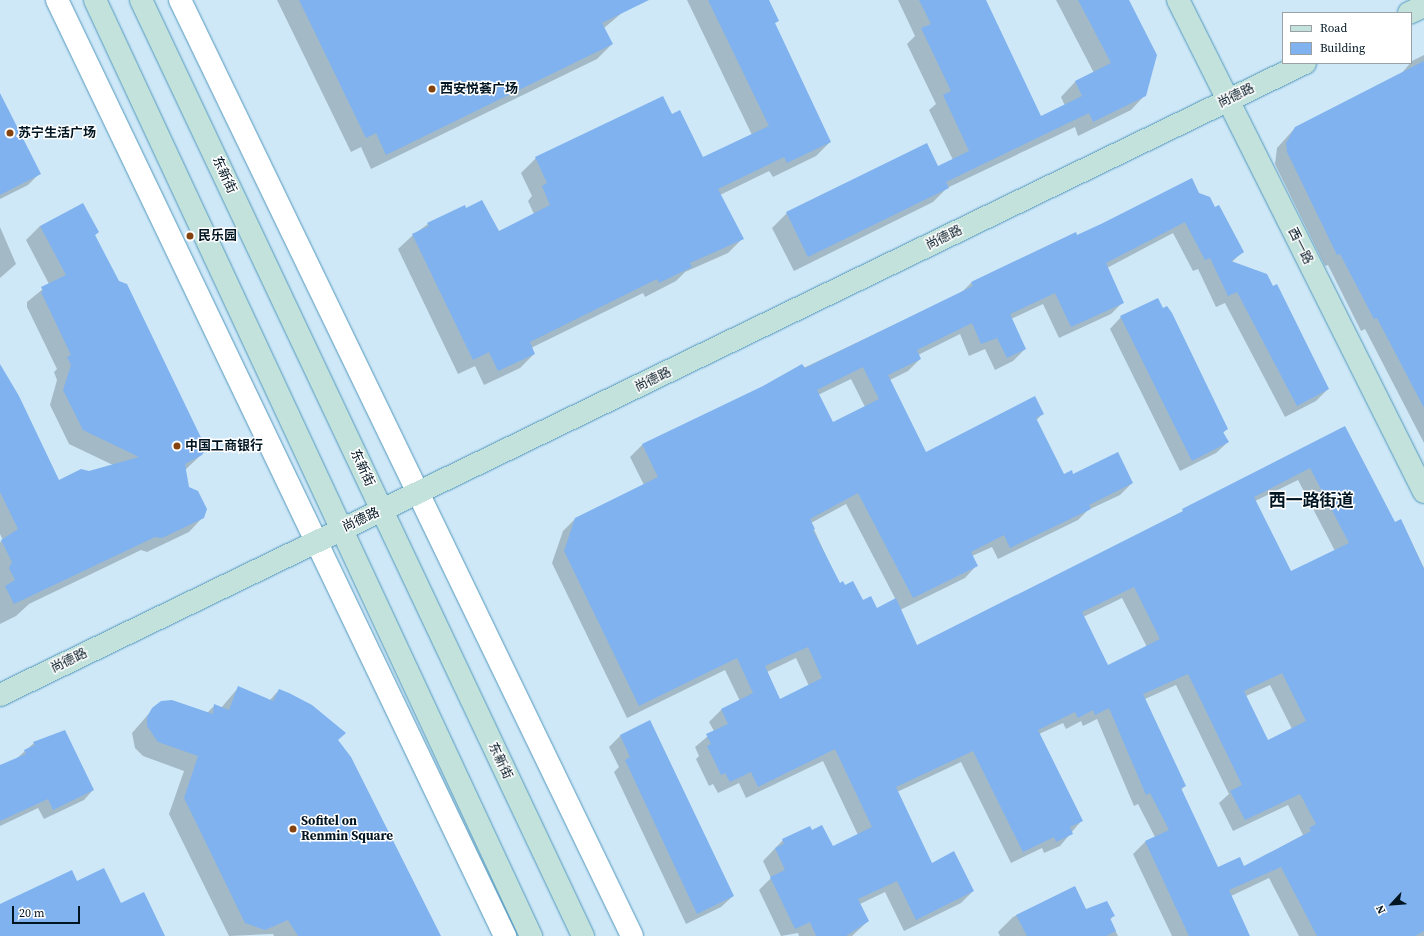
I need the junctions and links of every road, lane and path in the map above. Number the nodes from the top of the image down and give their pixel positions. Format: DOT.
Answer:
graph roads {
  1 [pos="57,0"];
  2 [pos="96,0"];
  3 [pos="141,0"];
  4 [pos="180,0"];
  5 [pos="1178,0"];
  6 [pos="1424,6"];
  7 [pos="1411,12"];
  8 [pos="1303,64"];
  9 [pos="1227,101"];
  10 [pos="1424,492"];
  11 [pos="418,493"];
  12 [pos="382,510"];
  13 [pos="341,529"];
  14 [pos="315,541"];
  15 [pos="0,695"];
  16 [pos="505,936"];
  17 [pos="531,936"];
  18 [pos="583,936"];
  19 [pos="632,936"];
  1 -- 14 [label="street"];
  2 -- 13 [label="main road"];
  3 -- 12 [label="main road, 东新街"];
  4 -- 11 [label="street"];
  5 -- 9 [label="main road, 西一路"];
  6 -- 7 [label="main road"];
  8 -- 9 [label="main road, 尚德路"];
  9 -- 10 [label="main road, 西一路"];
  9 -- 11 [label="main road, 尚德路"];
  11 -- 12 [label="main road, 尚德路"];
  11 -- 19 [label="street"];
  12 -- 13 [label="main road, 尚德路"];
  12 -- 18 [label="main road, 东新街"];
  13 -- 14 [label="main road, 尚德路"];
  13 -- 17 [label="main road"];
  14 -- 15 [label="main road, 尚德路"];
  14 -- 16 [label="street"];
}
